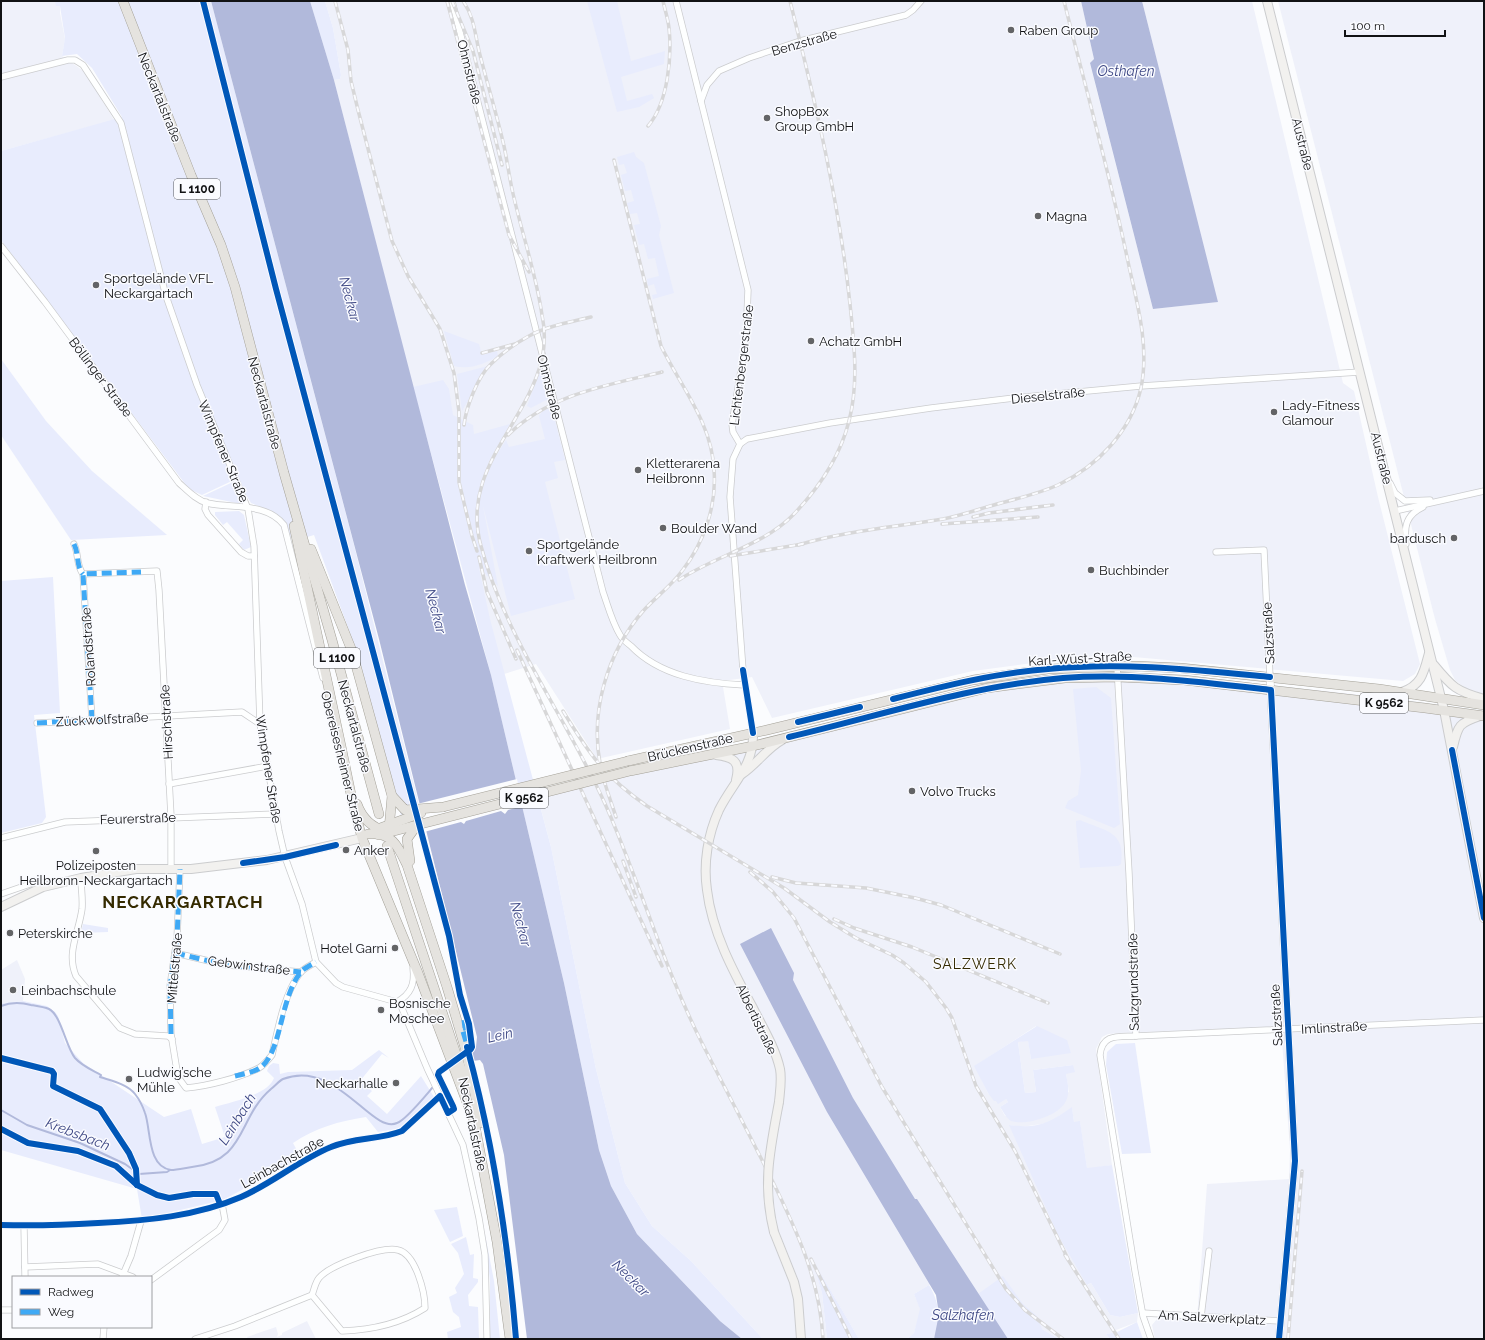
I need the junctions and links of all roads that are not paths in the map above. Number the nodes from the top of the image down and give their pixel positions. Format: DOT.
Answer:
graph roads {
  1 [pos="123,1"];
  2 [pos="452,1"];
  3 [pos="676,1"];
  4 [pos="920,1"];
  5 [pos="1267,1"];
  6 [pos="1,77"];
  7 [pos="701,101"];
  8 [pos="1,246"];
  9 [pos="1360,372"];
  10 [pos="740,444"];
  11 [pos="284,473"];
  12 [pos="1386,475"];
  13 [pos="1484,491"];
  14 [pos="1440,501"];
  15 [pos="206,502"];
  16 [pos="293,503"];
  17 [pos="248,508"];
  18 [pos="1395,511"];
  19 [pos="74,544"];
  20 [pos="1216,552"];
  21 [pos="254,556"];
  22 [pos="1407,558"];
  23 [pos="83,574"];
  24 [pos="1430,653"];
  25 [pos="1432,663"];
  26 [pos="1116,666"];
  27 [pos="1117,677"];
  28 [pos="1270,677"];
  29 [pos="744,685"];
  30 [pos="1271,690"];
  31 [pos="1402,692"];
  32 [pos="1441,697"];
  33 [pos="1484,699"];
  34 [pos="1484,705"];
  35 [pos="1444,710"];
  36 [pos="334,712"];
  37 [pos="166,716"];
  38 [pos="1482,716"];
  39 [pos="92,720"];
  40 [pos="37,723"];
  41 [pos="260,724"];
  42 [pos="753,733"];
  43 [pos="788,737"];
  44 [pos="341,746"];
  45 [pos="753,746"];
  46 [pos="1452,750"];
  47 [pos="709,755"];
  48 [pos="268,766"];
  49 [pos="742,774"];
  50 [pos="169,784"];
  51 [pos="734,787"];
  52 [pos="392,796"];
  53 [pos="414,813"];
  54 [pos="276,814"];
  55 [pos="379,814"];
  56 [pos="171,816"];
  57 [pos="417,825"];
  58 [pos="384,830"];
  59 [pos="365,836"];
  60 [pos="1,838"];
  61 [pos="387,846"];
  62 [pos="285,857"];
  63 [pos="171,869"];
  64 [pos="180,869"];
  65 [pos="81,878"];
  66 [pos="43,887"];
  67 [pos="1,894"];
  68 [pos="1,907"];
  69 [pos="1484,918"];
  70 [pos="425,919"];
  71 [pos="404,941"];
  72 [pos="175,953"];
  73 [pos="316,962"];
  74 [pos="301,972"];
  75 [pos="397,1002"];
  76 [pos="1484,1020"];
  77 [pos="1288,1029"];
  78 [pos="1136,1036"];
  79 [pos="172,1039"];
  80 [pos="439,1094"];
  81 [pos="474,1121"];
  82 [pos="222,1204"];
  83 [pos="491,1210"];
  84 [pos="141,1220"];
  85 [pos="1,1225"];
  86 [pos="24,1226"];
  87 [pos="1209,1251"];
  88 [pos="25,1267"];
  89 [pos="122,1275"];
  90 [pos="25,1276"];
  91 [pos="152,1279"];
  92 [pos="312,1295"];
  93 [pos="1,1310"];
  94 [pos="12,1310"];
  95 [pos="1143,1314"];
  96 [pos="1201,1317"];
  97 [pos="1280,1321"];
  98 [pos="104,1328"];
  99 [pos="103,1339"];
  100 [pos="195,1339"];
  101 [pos="487,1339"];
  102 [pos="510,1339"];
  103 [pos="801,1339"];
  104 [pos="1151,1339"];
  105 [pos="1279,1339"];
  1 -- 11 [label="main road, Neckartalstraße / L 1100"];
  2 -- 29 [label="street, Ohmstraße"];
  3 -- 7 [label="street, Lichtenbergerstraße"];
  4 -- 7 [label="street, Benzstraße"];
  5 -- 9 [label="main road, Austraße"];
  6 -- 17 [label="street, Wimpfener Straße"];
  7 -- 10 [label="street, Lichtenbergerstraße"];
  8 -- 15 [label="street, Böllinger Straße"];
  9 -- 10 [label="street, Dieselstraße"];
  9 -- 12 [label="main road, Austraße"];
  10 -- 29 [label="street, Lichtenbergerstraße"];
  11 -- 16 [label="main road, Neckartalstraße / L 1100"];
  11 -- 36 [label="main road"];
  12 -- 14 [label="street"];
  12 -- 18 [label="main road, Austraße"];
  13 -- 14 [label="street"];
  14 -- 18 [label="street"];
  14 -- 22 [label="street"];
  15 -- 17 [label="street, Böllinger Straße"];
  15 -- 21 [label="street"];
  16 -- 52 [label="main road"];
  16 -- 55 [label="main road, Neckartalstraße / L 1100"];
  17 -- 21 [label="street, Wimpfener Straße"];
  17 -- 36 [label="street, Obereisesheimer Straße"];
  18 -- 22 [label="main road, Austraße"];
  19 -- 23 [label="street, Rolandstraße"];
  20 -- 28 [label="street, Salzstraße"];
  21 -- 41 [label="street, Wimpfener Straße"];
  22 -- 24 [label="main road, Austraße"];
  23 -- 37 [label="street, Hirschstraße"];
  23 -- 39 [label="street, Rolandstraße"];
  24 -- 25 [label="main road, Austraße"];
  24 -- 31 [label="main road"];
  25 -- 32 [label="main road, Austraße"];
  25 -- 33 [label="main road"];
  26 -- 27 [label="street, Salzgrundstraße"];
  26 -- 28 [label="main road, Karl-Wüst-Straße / K 9562"];
  26 -- 42 [label="main road, Karl-Wüst-Straße / K 9562"];
  27 -- 30 [label="main road, Karl-Wüst-Straße / K 9562"];
  27 -- 43 [label="main road, Karl-Wüst-Straße / K 9562"];
  27 -- 78 [label="street, Salzgrundstraße"];
  28 -- 30 [label="street, Salzstraße"];
  28 -- 31 [label="main road, Karl-Wüst-Straße / K 9562"];
  29 -- 42 [label="street, Lichtenbergerstraße"];
  30 -- 35 [label="main road, Karl-Wüst-Straße / K 9562"];
  30 -- 77 [label="street, Salzstraße"];
  31 -- 32 [label="main road, Karl-Wüst-Straße / K 9562"];
  32 -- 34 [label="main road, Karl-Wüst-Straße / K 9562"];
  32 -- 35 [label="main road, Austraße"];
  35 -- 38 [label="main road, Karl-Wüst-Straße / K 9562"];
  35 -- 46 [label="main road, Austraße"];
  36 -- 44 [label="main road, Obereisesheimer Straße"];
  37 -- 39 [label="street, Zückwolfstraße"];
  37 -- 41 [label="street, Zückwolfstraße"];
  37 -- 50 [label="street, Hirschstraße"];
  38 -- 46 [label="main road"];
  39 -- 40 [label="street, Zückwolfstraße"];
  41 -- 48 [label="street, Wimpfener Straße"];
  42 -- 45 [label="main road, Albertistraße"];
  42 -- 53 [label="main road, Brückenstraße / K 9562, bridge"];
  43 -- 45 [label="main road, Karl-Wüst-Straße / K 9562"];
  43 -- 49 [label="main road"];
  44 -- 58 [label="main road"];
  44 -- 59 [label="main road, Obereisesheimer Straße"];
  45 -- 47 [label="main road, Brückenstraße / K 9562"];
  45 -- 49 [label="main road, Albertistraße"];
  46 -- 69 [label="main road, Austraße"];
  47 -- 51 [label="main road"];
  47 -- 57 [label="main road, Brückenstraße / K 9562, bridge"];
  48 -- 50 [label="street"];
  48 -- 54 [label="street, Wimpfener Straße"];
  49 -- 51 [label="main road, Albertistraße"];
  50 -- 56 [label="street, Hirschstraße"];
  51 -- 103 [label="main road, Albertistraße, bridge"];
  52 -- 53 [label="main road"];
  52 -- 58 [label="main road"];
  53 -- 58 [label="main road, K 9562"];
  54 -- 56 [label="street, Feurerstraße"];
  54 -- 62 [label="street, Wimpfener Straße"];
  56 -- 60 [label="street, Feurerstraße"];
  56 -- 63 [label="street, Hirschstraße"];
  57 -- 58 [label="main road, K 9562"];
  57 -- 70 [label="main road"];
  58 -- 59 [label="main road, K 9562"];
  58 -- 70 [label="main road"];
  59 -- 62 [label="main road, K 9562"];
  59 -- 71 [label="main road, Obereisesheimer Straße"];
  61 -- 81 [label="main road, Neckartalstraße"];
  62 -- 64 [label="main road, K 9562"];
  62 -- 73 [label="street, Wimpfener Straße"];
  63 -- 64 [label="main road, K 9562"];
  63 -- 65 [label="main road, K 9562"];
  64 -- 72 [label="street, Mittelstraße"];
  65 -- 66 [label="main road, K 9562"];
  65 -- 79 [label="street"];
  66 -- 67 [label="street"];
  66 -- 68 [label="main road, K 9562"];
  70 -- 83 [label="main road"];
  71 -- 75 [label="street, Obereisesheimer Straße"];
  71 -- 81 [label="main road"];
  72 -- 74 [label="street, Gebwinstraße"];
  72 -- 79 [label="street, Mittelstraße"];
  73 -- 74 [label="street"];
  73 -- 75 [label="street"];
  74 -- 79 [label="street, Mittelstraße"];
  75 -- 80 [label="street"];
  76 -- 77 [label="street, Imlinstraße"];
  77 -- 78 [label="street, Imlinstraße"];
  77 -- 97 [label="street, Salzstraße"];
  78 -- 95 [label="street, Salzgrundstraße"];
  80 -- 82 [label="street, Leinbachstraße"];
  80 -- 101 [label="street"];
  81 -- 83 [label="main road, Neckartalstraße"];
  82 -- 84 [label="street, Leinbachstraße"];
  82 -- 91 [label="street"];
  83 -- 102 [label="main road, Neckartalstraße"];
  84 -- 86 [label="street, Leinbachstraße"];
  84 -- 89 [label="street"];
  85 -- 86 [label="street, Leinbachstraße"];
  86 -- 88 [label="street"];
  87 -- 96 [label="street"];
  88 -- 89 [label="street"];
  88 -- 90 [label="street"];
  92 -- 92 [label="street"];
  92 -- 100 [label="street"];
  93 -- 94 [label="street"];
  95 -- 96 [label="street, Am Salzwerkplatz"];
  95 -- 104 [label="street, Salzgrundstraße"];
  96 -- 97 [label="street, Am Salzwerkplatz"];
  97 -- 105 [label="street, Salzstraße"];
  98 -- 99 [label="street"];
}
